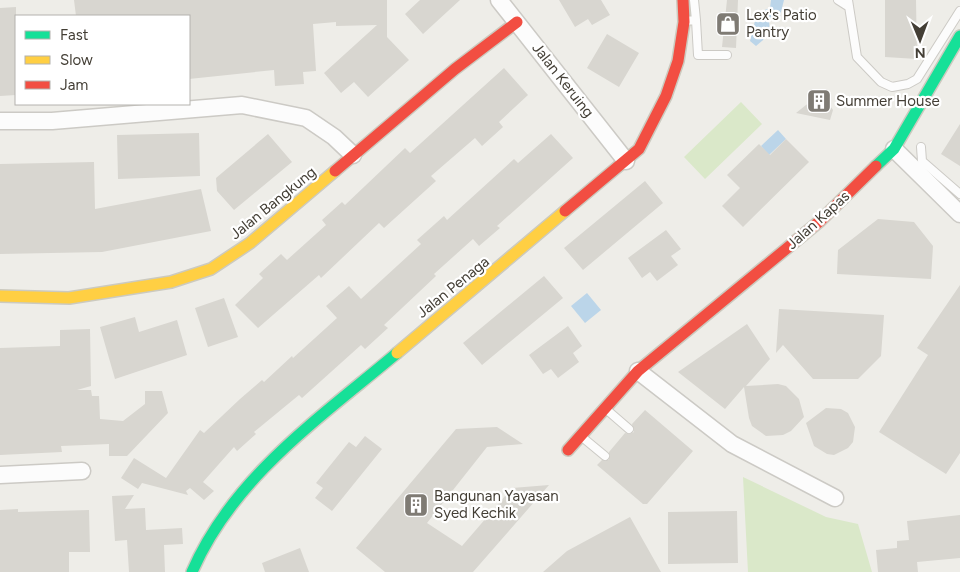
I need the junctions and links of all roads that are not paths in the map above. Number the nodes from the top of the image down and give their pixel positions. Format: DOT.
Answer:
graph roads {
  1 [pos="499,0"];
  2 [pos="683,0"];
  3 [pos="694,0"];
  4 [pos="838,0"];
  5 [pos="848,4"];
  6 [pos="960,11"];
  7 [pos="696,20"];
  8 [pos="683,21"];
  9 [pos="517,22"];
  10 [pos="960,36"];
  11 [pos="727,55"];
  12 [pos="917,79"];
  13 [pos="931,86"];
  14 [pos="0,121"];
  15 [pos="921,148"];
  16 [pos="894,150"];
  17 [pos="353,155"];
  18 [pos="626,161"];
  19 [pos="960,194"];
  20 [pos="960,214"];
  21 [pos="0,296"];
  22 [pos="638,371"];
  23 [pos="605,409"];
  24 [pos="629,429"];
  25 [pos="580,436"];
  26 [pos="568,450"];
  27 [pos="606,456"];
  28 [pos="82,471"];
  29 [pos="0,474"];
  30 [pos="835,498"];
  31 [pos="192,572"];
  1 -- 9 [label="street, Jalan Keruing"];
  2 -- 8 [label="street, Jalan Penaga"];
  3 -- 7 [label="lane"];
  4 -- 5 [label="lane"];
  5 -- 12 [label="lane"];
  6 -- 12 [label="lane"];
  7 -- 8 [label="lane"];
  7 -- 11 [label="lane"];
  8 -- 18 [label="street, Jalan Penaga"];
  9 -- 17 [label="street, Jalan Bangkung"];
  9 -- 18 [label="street, Jalan Keruing"];
  10 -- 13 [label="street, Jalan Kapas"];
  12 -- 13 [label="lane"];
  13 -- 16 [label="street, Jalan Kapas"];
  14 -- 17 [label="street"];
  15 -- 19 [label="lane"];
  16 -- 20 [label="street"];
  16 -- 22 [label="street, Jalan Kapas"];
  17 -- 21 [label="street, Jalan Bangkung"];
  18 -- 31 [label="street, Jalan Penaga"];
  22 -- 23 [label="street, Jalan Kapas"];
  22 -- 30 [label="street"];
  23 -- 24 [label="lane"];
  23 -- 25 [label="street, Jalan Kapas"];
  25 -- 26 [label="street, Jalan Kapas"];
  25 -- 27 [label="lane"];
  28 -- 29 [label="street"];
}
